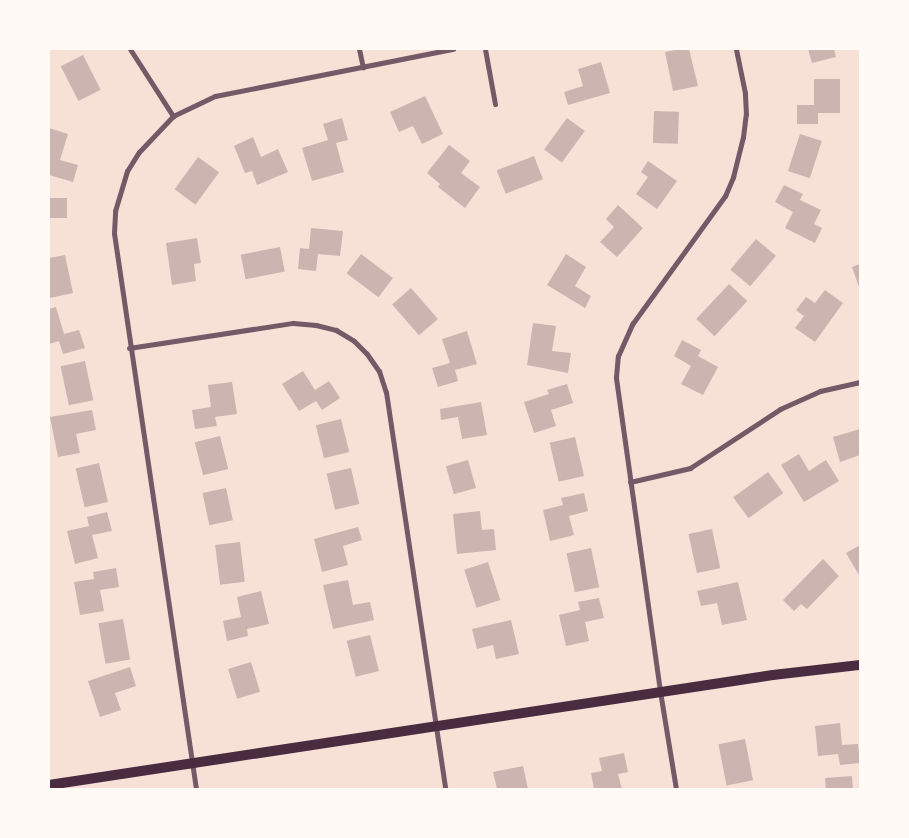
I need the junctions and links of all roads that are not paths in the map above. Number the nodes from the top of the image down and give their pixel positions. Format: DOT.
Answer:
graph roads {
  1 [pos="130,49"];
  2 [pos="359,49"];
  3 [pos="453,49"];
  4 [pos="485,49"];
  5 [pos="736,49"];
  6 [pos="363,68"];
  7 [pos="495,104"];
  8 [pos="173,116"];
  9 [pos="129,348"];
  10 [pos="860,382"];
  11 [pos="630,482"];
  12 [pos="860,665"];
  13 [pos="660,691"];
  14 [pos="435,728"];
  15 [pos="192,762"];
  16 [pos="49,784"];
  17 [pos="196,789"];
  18 [pos="445,789"];
  19 [pos="676,789"];
  1 -- 8 [label="street"];
  2 -- 6 [label="street"];
  3 -- 6 [label="street"];
  4 -- 7 [label="street"];
  5 -- 11 [label="street"];
  6 -- 8 [label="street"];
  8 -- 9 [label="street"];
  9 -- 14 [label="street"];
  9 -- 15 [label="street"];
  10 -- 11 [label="street"];
  11 -- 13 [label="street"];
  12 -- 13 [label="main road"];
  13 -- 14 [label="main road"];
  13 -- 19 [label="street"];
  14 -- 15 [label="main road"];
  14 -- 18 [label="street"];
  15 -- 16 [label="main road"];
  15 -- 17 [label="street"];
}
